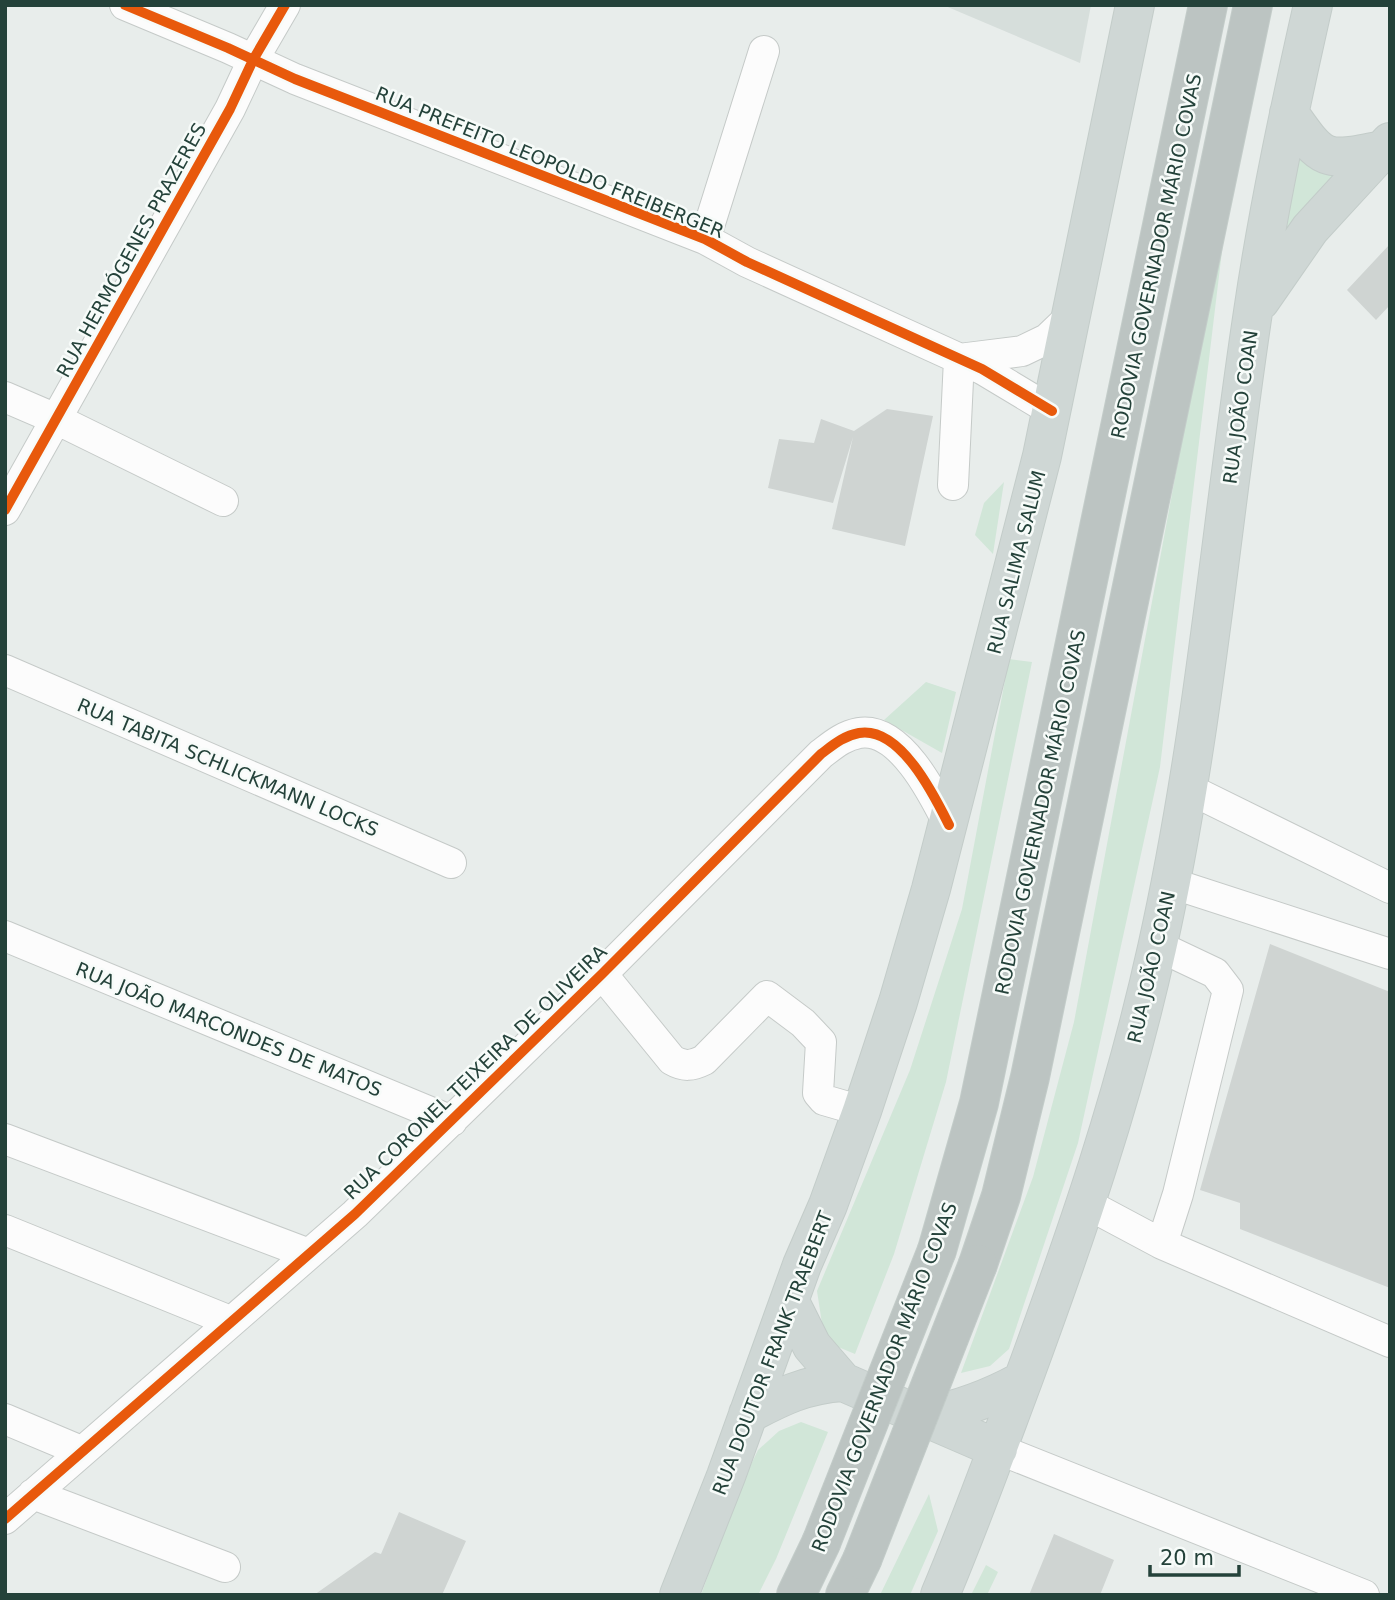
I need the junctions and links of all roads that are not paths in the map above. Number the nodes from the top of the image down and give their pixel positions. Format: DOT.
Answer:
graph roads {
  1 [pos="125,5"];
  2 [pos="285,5"];
  3 [pos="1135,5"];
  4 [pos="1208,5"];
  5 [pos="1253,5"];
  6 [pos="1312,5"];
  7 [pos="764,51"];
  8 [pos="253,60"];
  9 [pos="1289,113"];
  10 [pos="1386,146"];
  11 [pos="705,239"];
  12 [pos="1253,311"];
  13 [pos="1072,316"];
  14 [pos="959,359"];
  15 [pos="5,397"];
  16 [pos="1052,411"];
  17 [pos="56,419"];
  18 [pos="953,485"];
  19 [pos="223,501"];
  20 [pos="5,510"];
  21 [pos="5,670"];
  22 [pos="1187,788"];
  23 [pos="949,825"];
  24 [pos="452,863"];
  25 [pos="1171,883"];
  26 [pos="1390,888"];
  27 [pos="5,936"];
  28 [pos="1158,946"];
  29 [pos="1390,954"];
  30 [pos="602,974"];
  31 [pos="862,1111"];
  32 [pos="452,1121"];
  33 [pos="5,1139"];
  34 [pos="1087,1204"];
  35 [pos="5,1230"];
  36 [pos="1162,1244"];
  37 [pos="309,1254"];
  38 [pos="790,1302"];
  39 [pos="230,1321"];
  40 [pos="1390,1342"];
  41 [pos="1022,1381"];
  42 [pos="843,1382"];
  43 [pos="748,1414"];
  44 [pos="925,1416"];
  45 [pos="5,1419"];
  46 [pos="998,1448"];
  47 [pos="81,1451"];
  48 [pos="33,1494"];
  49 [pos="5,1519"];
  50 [pos="967,1527"];
  51 [pos="225,1567"];
  52 [pos="678,1595"];
  53 [pos="796,1595"];
  54 [pos="845,1595"];
  55 [pos="940,1595"];
  56 [pos="1364,1595"];
  1 -- 8 [label="street, RUA PREFEITO LEOPOLDO FREIBERGER"];
  2 -- 8 [label="street, RUA HERMÓGENES PRAZERES"];
  3 -- 13 [label="main road, RUA SALIMA SALUM"];
  4 -- 53 [label="highway, RODOVIA GOVERNADOR MÁRIO COVAS, bridge"];
  5 -- 54 [label="highway, bridge"];
  6 -- 9 [label="main road, RUA JOÃO COAN"];
  7 -- 11 [label="street"];
  8 -- 11 [label="street, RUA PREFEITO LEOPOLDO FREIBERGER"];
  8 -- 17 [label="street, RUA HERMÓGENES PRAZERES"];
  9 -- 10 [label="main road"];
  9 -- 12 [label="main road, RUA JOÃO COAN"];
  10 -- 12 [label="main road"];
  11 -- 14 [label="street, RUA PREFEITO LEOPOLDO FREIBERGER"];
  12 -- 22 [label="main road, RUA JOÃO COAN"];
  13 -- 14 [label="street"];
  13 -- 16 [label="main road, RUA SALIMA SALUM"];
  14 -- 16 [label="street, RUA PREFEITO LEOPOLDO FREIBERGER"];
  14 -- 18 [label="street"];
  15 -- 17 [label="street"];
  16 -- 23 [label="main road, RUA SALIMA SALUM"];
  17 -- 19 [label="street"];
  17 -- 20 [label="street, RUA HERMÓGENES PRAZERES"];
  21 -- 24 [label="street, RUA TABITA SCHLICKMANN LOCKS"];
  22 -- 25 [label="main road, RUA JOÃO COAN"];
  22 -- 26 [label="street"];
  23 -- 30 [label="street, RUA CORONEL TEIXEIRA DE OLIVEIRA"];
  23 -- 31 [label="main road, RUA SALIMA SALUM"];
  25 -- 28 [label="main road, RUA JOÃO COAN"];
  25 -- 29 [label="street"];
  27 -- 32 [label="street, RUA JOÃO MARCONDES DE MATOS"];
  28 -- 34 [label="main road, RUA JOÃO COAN"];
  28 -- 36 [label="street"];
  30 -- 31 [label="street"];
  30 -- 32 [label="street, RUA CORONEL TEIXEIRA DE OLIVEIRA"];
  31 -- 38 [label="main road, RUA DOUTOR FRANK TRAEBERT"];
  32 -- 37 [label="street, RUA CORONEL TEIXEIRA DE OLIVEIRA"];
  33 -- 37 [label="street"];
  34 -- 36 [label="street"];
  34 -- 41 [label="main road, RUA JOÃO COAN"];
  35 -- 39 [label="street"];
  36 -- 40 [label="street"];
  37 -- 39 [label="street, RUA CORONEL TEIXEIRA DE OLIVEIRA"];
  38 -- 42 [label="main road"];
  38 -- 43 [label="main road, RUA DOUTOR FRANK TRAEBERT"];
  39 -- 47 [label="street, RUA CORONEL TEIXEIRA DE OLIVEIRA"];
  41 -- 44 [label="main road"];
  41 -- 46 [label="main road, RUA JOÃO COAN"];
  42 -- 43 [label="main road"];
  42 -- 44 [label="main road"];
  43 -- 52 [label="main road, RUA DOUTOR FRANK TRAEBERT"];
  44 -- 46 [label="main road"];
  44 -- 50 [label="main road"];
  45 -- 47 [label="street"];
  46 -- 50 [label="main road, RUA JOÃO COAN"];
  46 -- 56 [label="street"];
  47 -- 48 [label="street, RUA CORONEL TEIXEIRA DE OLIVEIRA"];
  48 -- 49 [label="street, RUA CORONEL TEIXEIRA DE OLIVEIRA"];
  48 -- 51 [label="street"];
  50 -- 55 [label="main road, RUA JOÃO COAN"];
}
